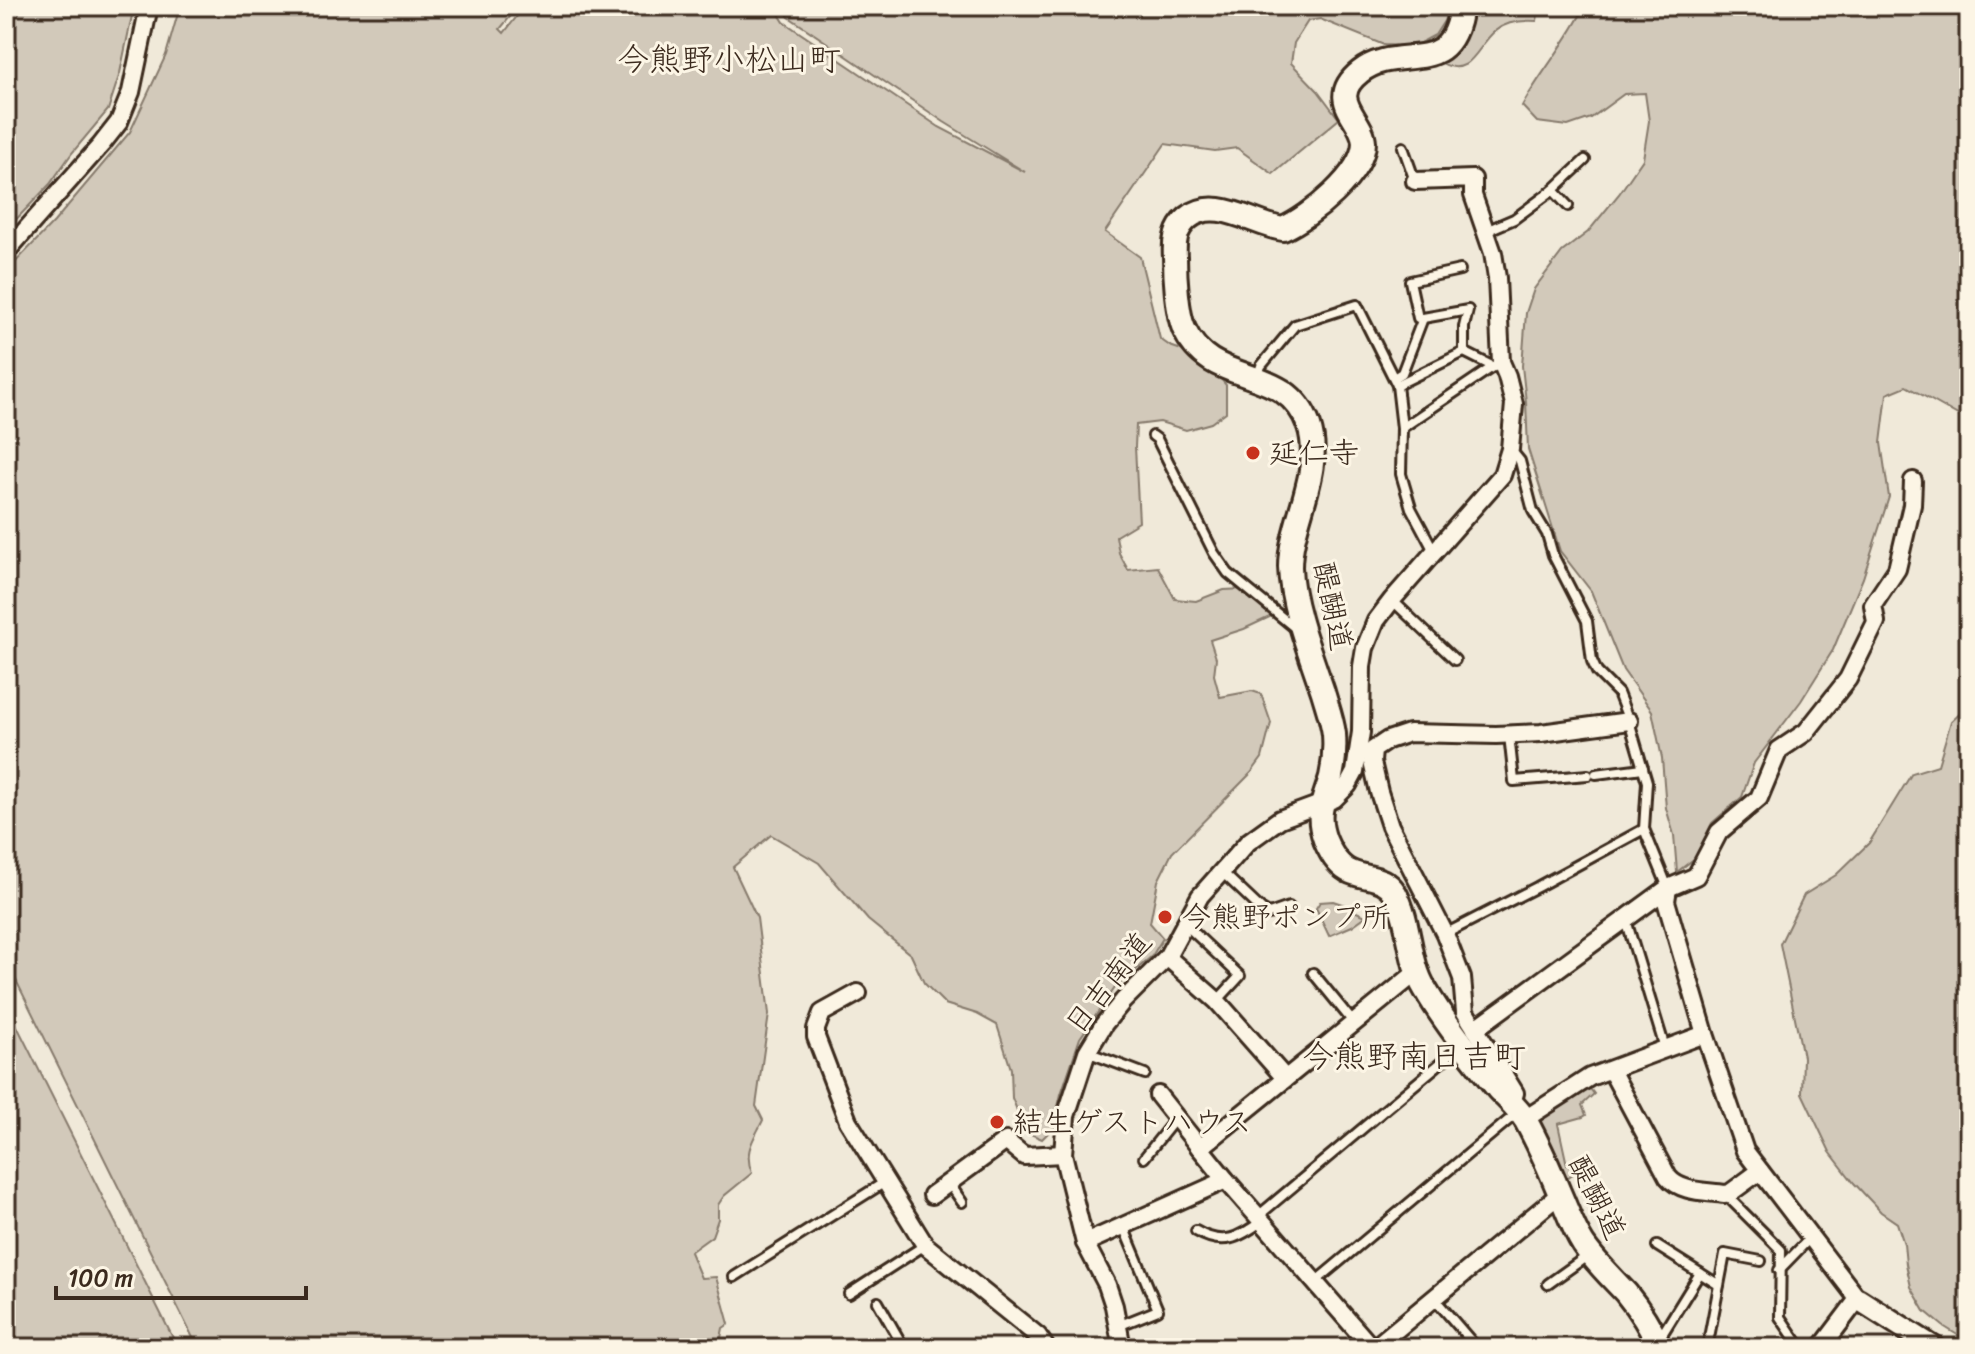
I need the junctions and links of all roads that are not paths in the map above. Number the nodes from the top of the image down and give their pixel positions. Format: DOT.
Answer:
graph roads {
  1 [pos="149,6"];
  2 [pos="1461,6"];
  3 [pos="1403,147"];
  4 [pos="1585,160"];
  5 [pos="1415,181"];
  6 [pos="1553,190"];
  7 [pos="1568,206"];
  8 [pos="1486,231"];
  9 [pos="6,252"];
  10 [pos="1460,270"];
  11 [pos="1423,318"];
  12 [pos="1464,352"];
  13 [pos="1497,364"];
  14 [pos="1257,379"];
  15 [pos="1395,382"];
  16 [pos="1402,428"];
  17 [pos="1153,436"];
  18 [pos="1510,449"];
  19 [pos="1913,481"];
  20 [pos="1435,553"];
  21 [pos="1392,600"];
  22 [pos="1304,631"];
  23 [pos="1455,660"];
  24 [pos="1629,721"];
  25 [pos="1509,735"];
  26 [pos="1643,768"];
  27 [pos="1322,804"];
  28 [pos="1644,829"];
  29 [pos="1222,872"];
  30 [pos="1668,888"];
  31 [pos="1289,907"];
  32 [pos="1626,920"];
  33 [pos="1185,924"];
  34 [pos="1445,934"];
  35 [pos="1167,957"];
  36 [pos="1418,971"];
  37 [pos="1313,973"];
  38 [pos="858,993"];
  39 [pos="1217,1001"];
  40 [pos="1353,1022"];
  41 [pos="1705,1034"];
  42 [pos="1470,1036"];
  43 [pos="1665,1049"];
  44 [pos="1087,1052"];
  45 [pos="1611,1070"];
  46 [pos="1145,1074"];
  47 [pos="1285,1078"];
  48 [pos="1158,1095"];
  49 [pos="1519,1111"];
  50 [pos="1176,1117"];
  51 [pos="1200,1148"];
  52 [pos="1063,1154"];
  53 [pos="1144,1158"];
  54 [pos="1760,1171"];
  55 [pos="1226,1180"];
  56 [pos="885,1182"];
  57 [pos="948,1183"];
  58 [pos="1560,1194"];
  59 [pos="1725,1194"];
  60 [pos="932,1195"];
  61 [pos="962,1202"];
  62 [pos="1260,1219"];
  63 [pos="1123,1226"];
  64 [pos="1196,1231"];
  65 [pos="1811,1237"];
  66 [pos="1085,1243"];
  67 [pos="925,1245"];
  68 [pos="1657,1246"];
  69 [pos="1590,1253"];
  70 [pos="1761,1261"];
  71 [pos="1779,1270"];
  72 [pos="1700,1273"];
  73 [pos="734,1277"];
  74 [pos="1315,1282"];
  75 [pos="1548,1284"];
  76 [pos="1719,1285"];
  77 [pos="849,1294"];
  78 [pos="1434,1298"];
  79 [pos="1858,1299"];
  80 [pos="878,1302"];
  81 [pos="1118,1326"];
  82 [pos="1659,1345"];
  83 [pos="904,1348"];
  84 [pos="1046,1348"];
  85 [pos="1122,1348"];
  86 [pos="1373,1348"];
  87 [pos="1477,1348"];
  88 [pos="1707,1348"];
  89 [pos="1801,1348"];
  90 [pos="1821,1348"];
  91 [pos="1935,1348"];
  1 -- 9 [label="street"];
  2 -- 14 [label="main road, 醍醐道"];
  3 -- 5 [label="lane"];
  4 -- 6 [label="lane"];
  5 -- 8 [label="street"];
  6 -- 7 [label="lane"];
  6 -- 8 [label="lane"];
  8 -- 13 [label="street"];
  10 -- 11 [label="lane"];
  11 -- 12 [label="lane"];
  11 -- 15 [label="lane"];
  12 -- 13 [label="lane"];
  12 -- 15 [label="lane"];
  13 -- 16 [label="lane"];
  13 -- 18 [label="street"];
  14 -- 15 [label="lane"];
  14 -- 22 [label="main road, 醍醐道"];
  15 -- 16 [label="lane"];
  16 -- 20 [label="lane"];
  17 -- 22 [label="lane"];
  18 -- 20 [label="street"];
  18 -- 24 [label="lane"];
  19 -- 30 [label="street"];
  20 -- 21 [label="street"];
  21 -- 23 [label="lane"];
  21 -- 27 [label="street"];
  22 -- 27 [label="main road, 醍醐道"];
  24 -- 25 [label="street"];
  24 -- 26 [label="lane"];
  25 -- 26 [label="lane"];
  25 -- 34 [label="street"];
  26 -- 28 [label="lane"];
  27 -- 29 [label="street, 日吉南道"];
  27 -- 36 [label="main road, 醍醐道"];
  28 -- 30 [label="lane"];
  28 -- 34 [label="lane"];
  29 -- 31 [label="lane"];
  29 -- 33 [label="street, 日吉南道"];
  30 -- 32 [label="street"];
  30 -- 41 [label="street"];
  32 -- 42 [label="street"];
  32 -- 43 [label="lane"];
  33 -- 35 [label="street, 日吉南道"];
  33 -- 39 [label="lane"];
  34 -- 42 [label="street"];
  35 -- 39 [label="street"];
  35 -- 44 [label="street, 日吉南道"];
  36 -- 40 [label="street"];
  36 -- 42 [label="main road, 醍醐道"];
  37 -- 40 [label="lane"];
  38 -- 56 [label="street"];
  39 -- 47 [label="street"];
  40 -- 47 [label="street"];
  41 -- 43 [label="street"];
  41 -- 54 [label="street"];
  42 -- 49 [label="main road, 醍醐道"];
  42 -- 62 [label="lane"];
  43 -- 45 [label="street"];
  44 -- 46 [label="lane"];
  44 -- 52 [label="street, 日吉南道"];
  45 -- 49 [label="street"];
  45 -- 59 [label="street"];
  47 -- 51 [label="street"];
  48 -- 50 [label="street"];
  49 -- 58 [label="main road, 醍醐道"];
  49 -- 74 [label="lane"];
  50 -- 51 [label="street"];
  50 -- 53 [label="lane"];
  51 -- 55 [label="street"];
  52 -- 57 [label="street"];
  52 -- 66 [label="street, 日吉南道"];
  54 -- 59 [label="street"];
  54 -- 65 [label="street"];
  55 -- 62 [label="street"];
  55 -- 63 [label="street"];
  56 -- 67 [label="street"];
  56 -- 73 [label="lane"];
  57 -- 60 [label="street"];
  57 -- 61 [label="lane"];
  58 -- 69 [label="main road, 醍醐道"];
  58 -- 78 [label="street"];
  59 -- 71 [label="lane"];
  62 -- 64 [label="lane"];
  62 -- 74 [label="street"];
  63 -- 66 [label="street"];
  63 -- 81 [label="lane"];
  65 -- 71 [label="lane"];
  65 -- 79 [label="street"];
  66 -- 81 [label="street, 日吉南道"];
  67 -- 77 [label="lane"];
  67 -- 84 [label="street"];
  68 -- 72 [label="lane"];
  69 -- 75 [label="lane"];
  69 -- 82 [label="main road, 醍醐道"];
  70 -- 76 [label="lane"];
  71 -- 89 [label="lane"];
  72 -- 76 [label="lane"];
  72 -- 82 [label="lane"];
  74 -- 86 [label="street"];
  76 -- 88 [label="lane"];
  78 -- 86 [label="street"];
  78 -- 87 [label="lane"];
  79 -- 90 [label="street"];
  79 -- 91 [label="street"];
  80 -- 83 [label="lane"];
  81 -- 85 [label="street, 日吉南道"];
}
